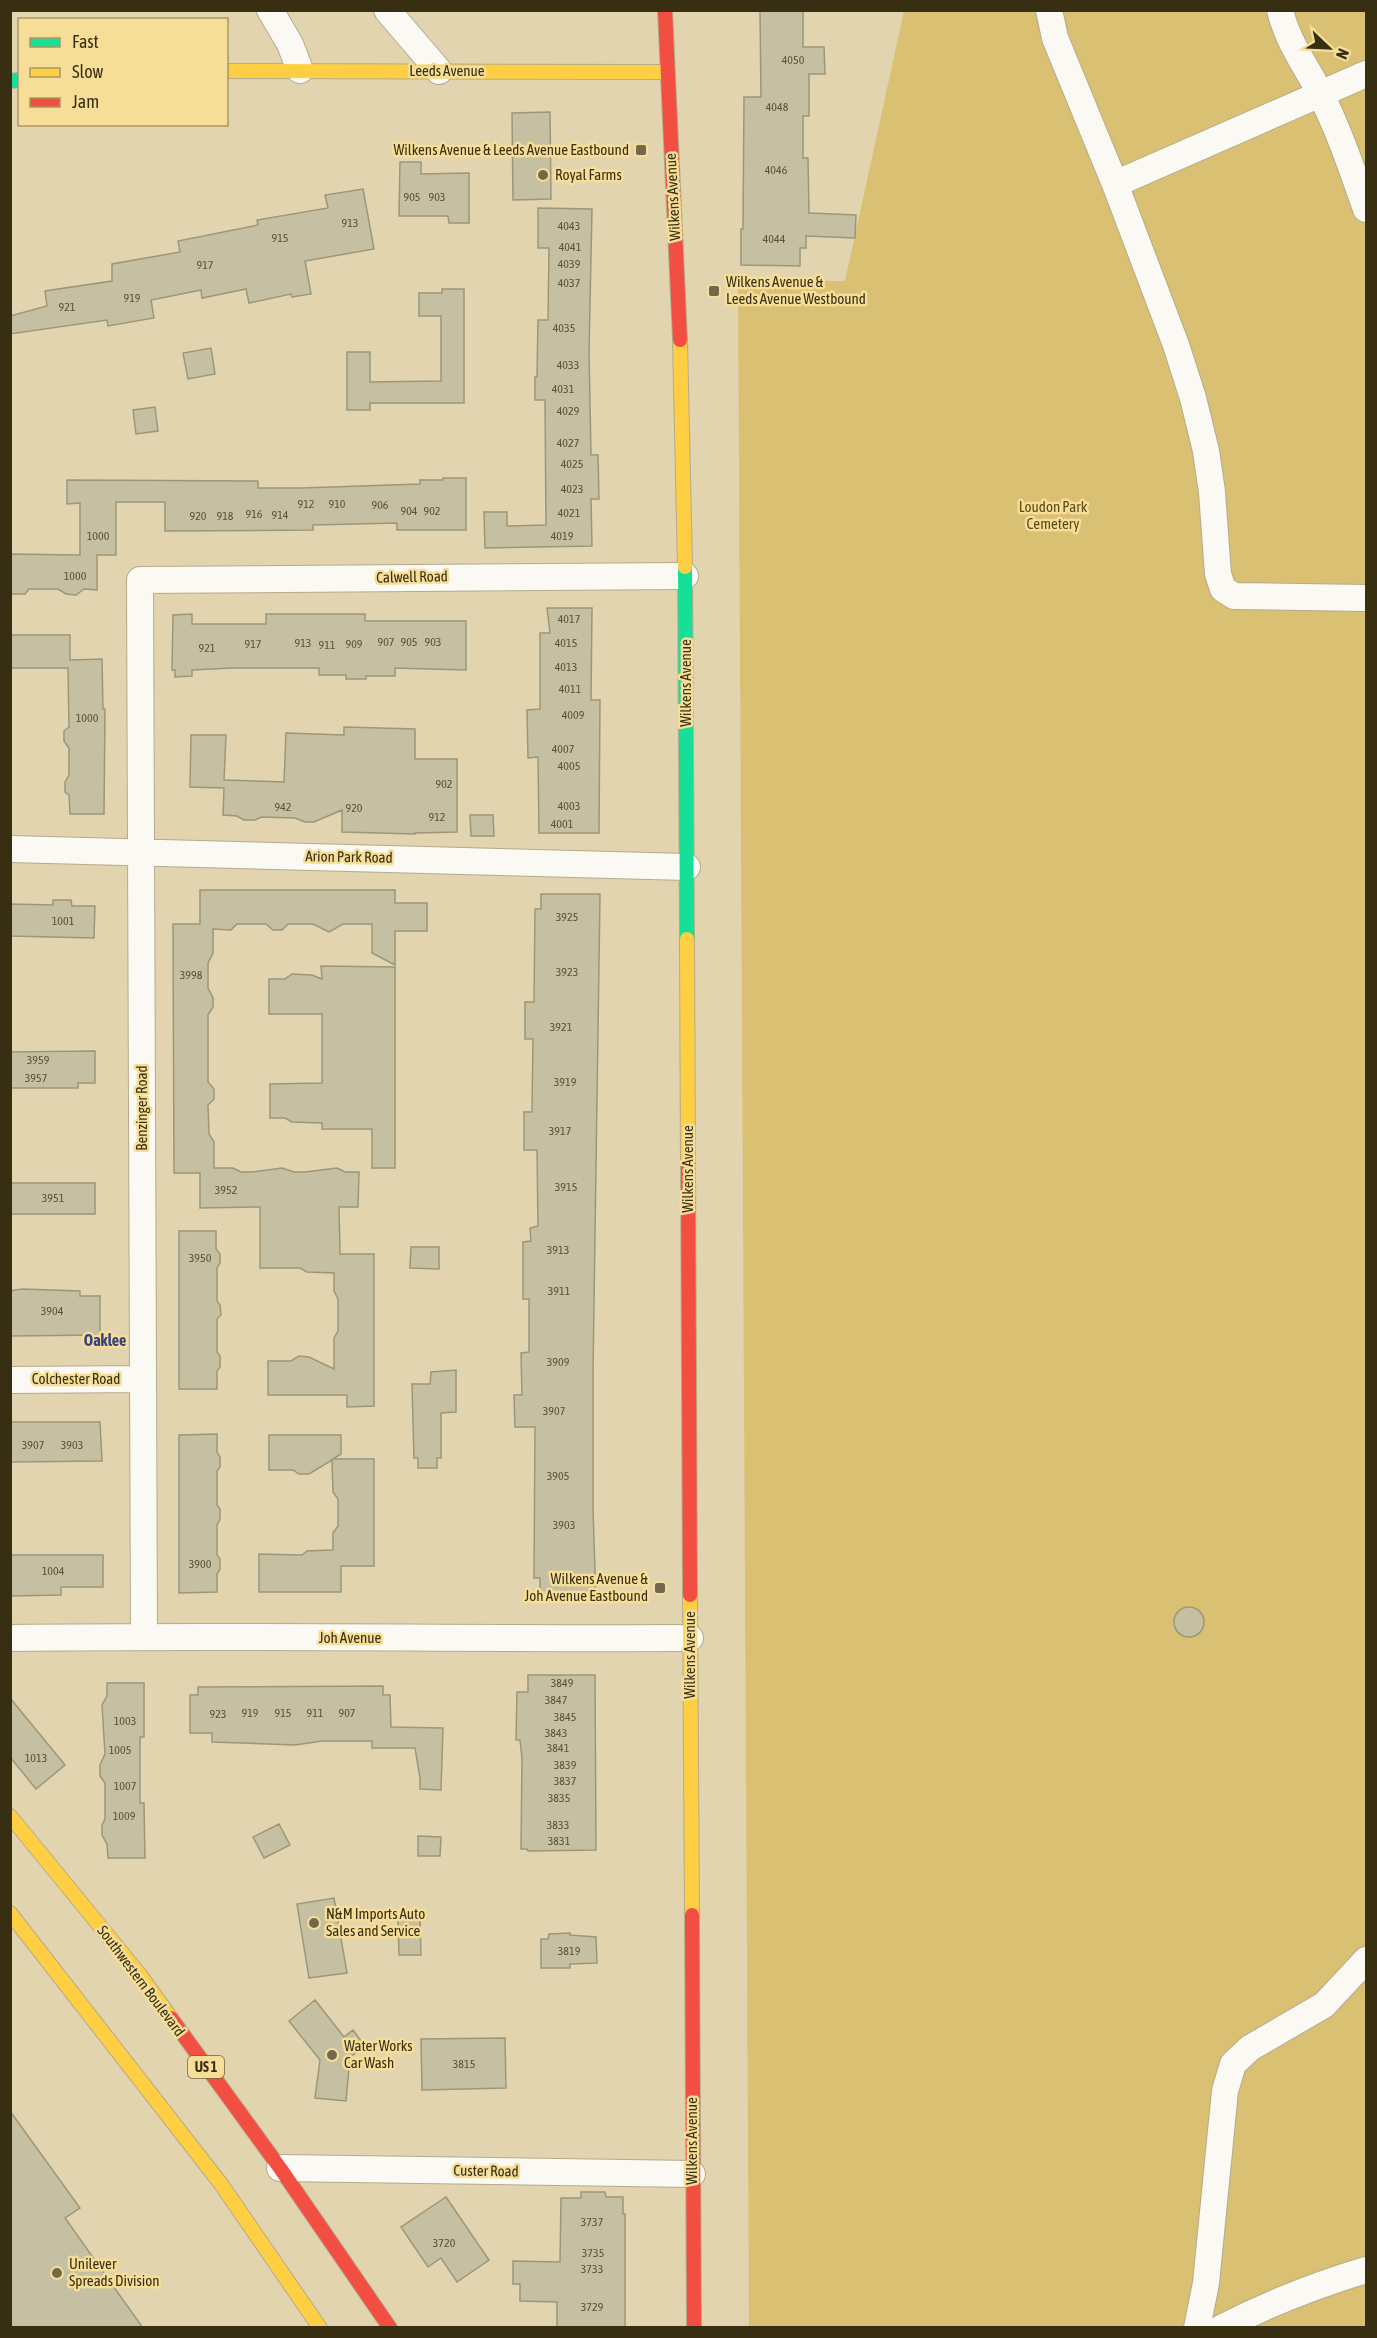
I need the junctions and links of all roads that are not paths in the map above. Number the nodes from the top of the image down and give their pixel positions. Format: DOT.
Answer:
graph roads {
  1 [pos="270,10"];
  2 [pos="387,10"];
  3 [pos="665,10"];
  4 [pos="1049,10"];
  5 [pos="1280,10"];
  6 [pos="300,70"];
  7 [pos="228,71"];
  8 [pos="439,71"];
  9 [pos="667,72"];
  10 [pos="1366,74"];
  11 [pos="1321,94"];
  12 [pos="1115,184"];
  13 [pos="1366,209"];
  14 [pos="685,576"];
  15 [pos="140,580"];
  16 [pos="1366,598"];
  17 [pos="10,849"];
  18 [pos="141,852"];
  19 [pos="687,867"];
  20 [pos="142,1379"];
  21 [pos="10,1380"];
  22 [pos="144,1636"];
  23 [pos="10,1638"];
  24 [pos="690,1638"];
  25 [pos="10,1816"];
  26 [pos="10,1913"];
  27 [pos="1366,1960"];
  28 [pos="280,2168"];
  29 [pos="692,2174"];
  30 [pos="1366,2270"];
  31 [pos="320,2328"];
  32 [pos="390,2328"];
  33 [pos="694,2328"];
  34 [pos="1197,2328"];
  35 [pos="1221,2328"];
  1 -- 6 [label="street"];
  2 -- 8 [label="street"];
  3 -- 9 [label="main road, Wilkens Avenue"];
  4 -- 12 [label="street"];
  5 -- 11 [label="street"];
  6 -- 7 [label="main road, Leeds Avenue"];
  6 -- 8 [label="main road, Leeds Avenue"];
  8 -- 9 [label="main road, Leeds Avenue"];
  9 -- 14 [label="main road, Wilkens Avenue"];
  10 -- 11 [label="street"];
  11 -- 12 [label="street"];
  11 -- 13 [label="street"];
  12 -- 16 [label="street"];
  14 -- 15 [label="street, Calwell Road"];
  14 -- 19 [label="main road, Wilkens Avenue"];
  15 -- 18 [label="street, Benzinger Road"];
  17 -- 18 [label="street, Arion Park Road"];
  18 -- 19 [label="street, Arion Park Road"];
  18 -- 20 [label="street, Benzinger Road"];
  19 -- 24 [label="main road, Wilkens Avenue"];
  20 -- 21 [label="street, Colchester Road"];
  20 -- 22 [label="street, Benzinger Road"];
  22 -- 23 [label="street, Joh Avenue"];
  22 -- 24 [label="street, Joh Avenue"];
  24 -- 29 [label="main road, Wilkens Avenue"];
  25 -- 28 [label="main road, Southwestern Boulevard / US 1"];
  26 -- 31 [label="main road"];
  27 -- 34 [label="street"];
  28 -- 29 [label="street, Custer Road"];
  28 -- 32 [label="main road, Southwestern Boulevard / US 1"];
  29 -- 33 [label="main road, Wilkens Avenue"];
  30 -- 35 [label="street"];
}
